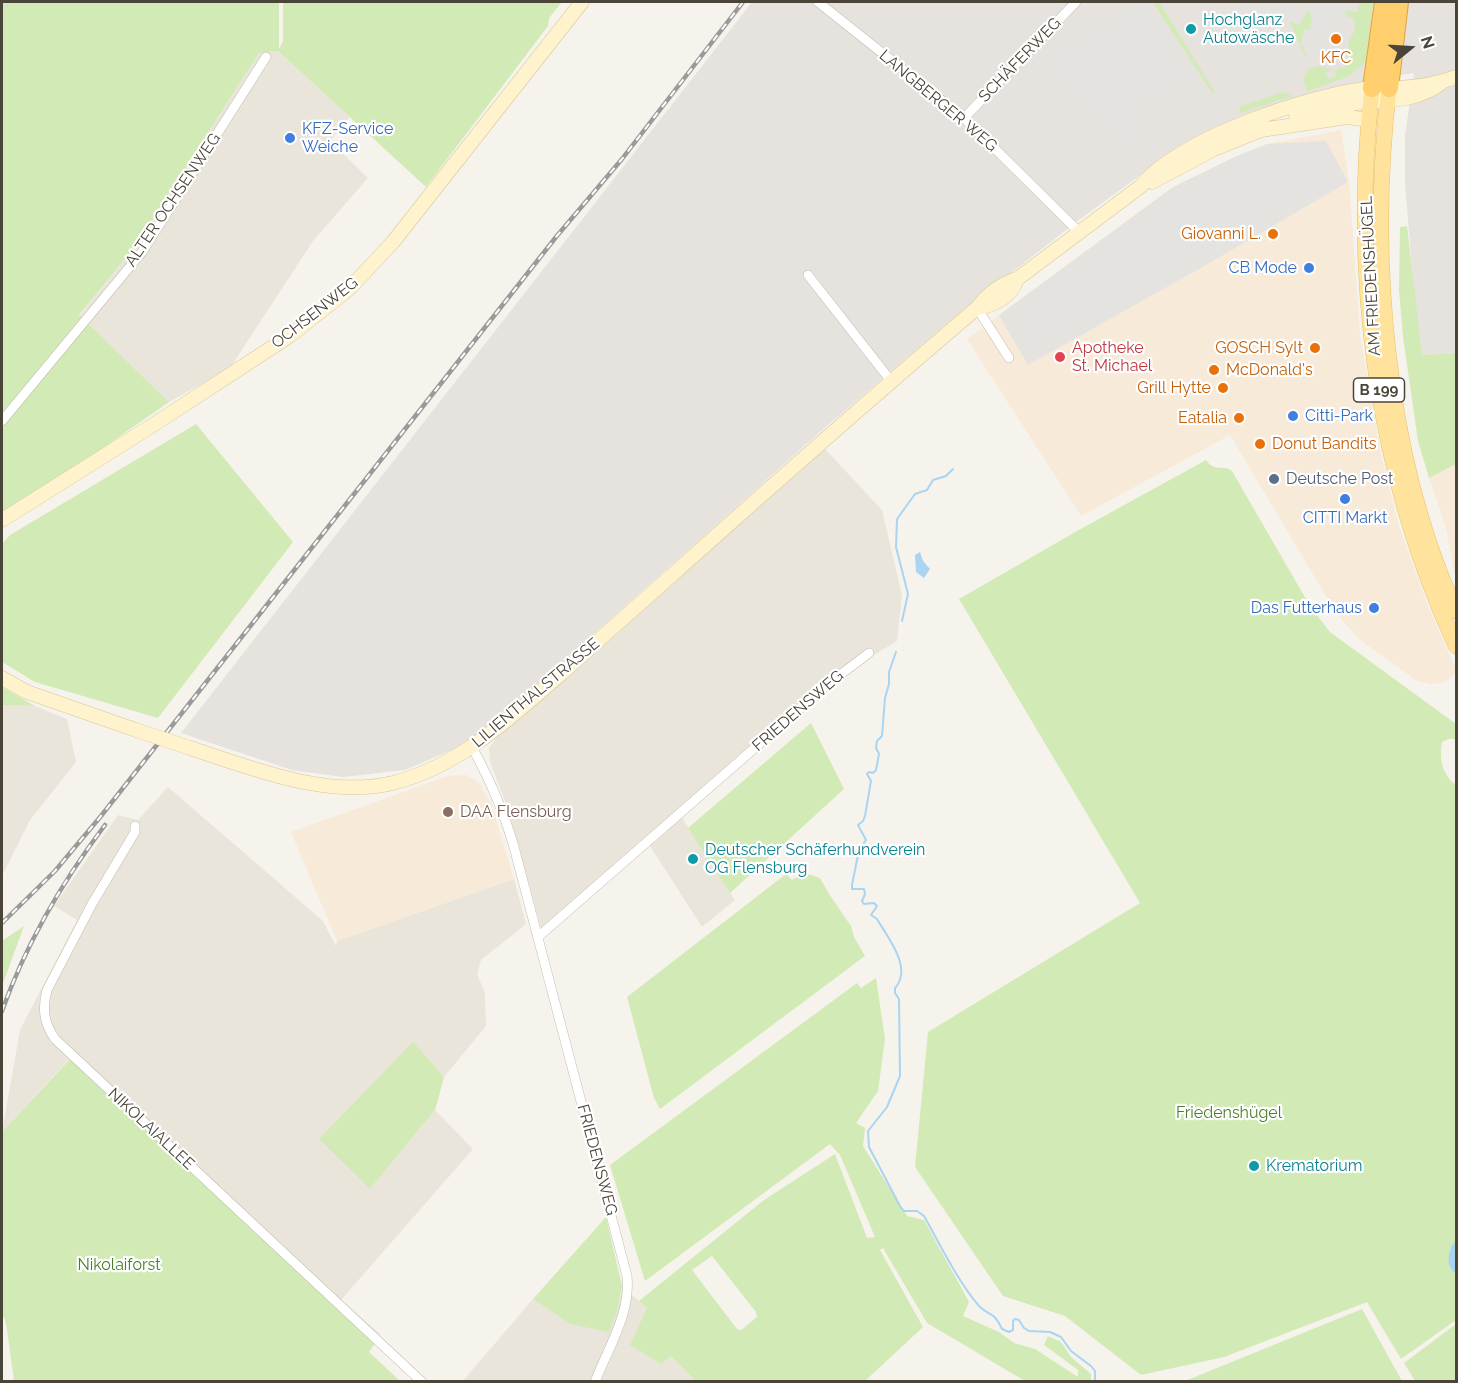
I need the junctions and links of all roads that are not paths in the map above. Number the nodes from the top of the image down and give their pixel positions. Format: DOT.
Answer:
graph roads {
  1 [pos="582,2"];
  2 [pos="818,2"];
  3 [pos="1076,2"];
  4 [pos="1384,2"];
  5 [pos="1399,2"];
  6 [pos="266,57"];
  7 [pos="1451,79"];
  8 [pos="1380,95"];
  9 [pos="964,118"];
  10 [pos="1369,123"];
  11 [pos="1261,130"];
  12 [pos="1142,186"];
  13 [pos="1079,232"];
  14 [pos="808,275"];
  15 [pos="977,309"];
  16 [pos="1009,358"];
  17 [pos="891,381"];
  18 [pos="2,421"];
  19 [pos="2,520"];
  20 [pos="1456,611"];
  21 [pos="1456,646"];
  22 [pos="869,653"];
  23 [pos="2,678"];
  24 [pos="472,747"];
  25 [pos="135,826"];
  26 [pos="538,936"];
  27 [pos="422,1382"];
  28 [pos="595,1382"];
  1 -- 19 [label="street, OCHSENWEG"];
  2 -- 9 [label="street, LANGBERGER WEG"];
  3 -- 9 [label="street, SCHÄFERWEG"];
  4 -- 8 [label="highway, AM FRIEDENSHÜGEL / B 199"];
  5 -- 8 [label="highway, AM FRIEDENSHÜGEL / B 199"];
  6 -- 18 [label="street, ALTER OCHSENWEG"];
  7 -- 8 [label="street"];
  8 -- 10 [label="main road, AM FRIEDENSHÜGEL / B 199"];
  8 -- 11 [label="street, LILIENTHALSTRASSE"];
  8 -- 12 [label="street, LILIENTHALSTRASSE"];
  8 -- 20 [label="main road, AM FRIEDENSHÜGEL / B 199"];
  9 -- 13 [label="street, LANGBERGER WEG"];
  10 -- 11 [label="street, LILIENTHALSTRASSE"];
  10 -- 21 [label="main road, AM FRIEDENSHÜGEL / B 199"];
  11 -- 12 [label="street, LILIENTHALSTRASSE"];
  12 -- 13 [label="street, LILIENTHALSTRASSE"];
  13 -- 15 [label="street, LILIENTHALSTRASSE"];
  14 -- 17 [label="street"];
  15 -- 16 [label="street"];
  15 -- 17 [label="street, LILIENTHALSTRASSE"];
  17 -- 24 [label="street, LILIENTHALSTRASSE"];
  22 -- 26 [label="street, FRIEDENSWEG"];
  23 -- 24 [label="street, LILIENTHALSTRASSE, bridge"];
  24 -- 26 [label="street, FRIEDENSWEG"];
  25 -- 27 [label="street, NIKOLAIALLEE"];
  26 -- 28 [label="street, FRIEDENSWEG"];
}
